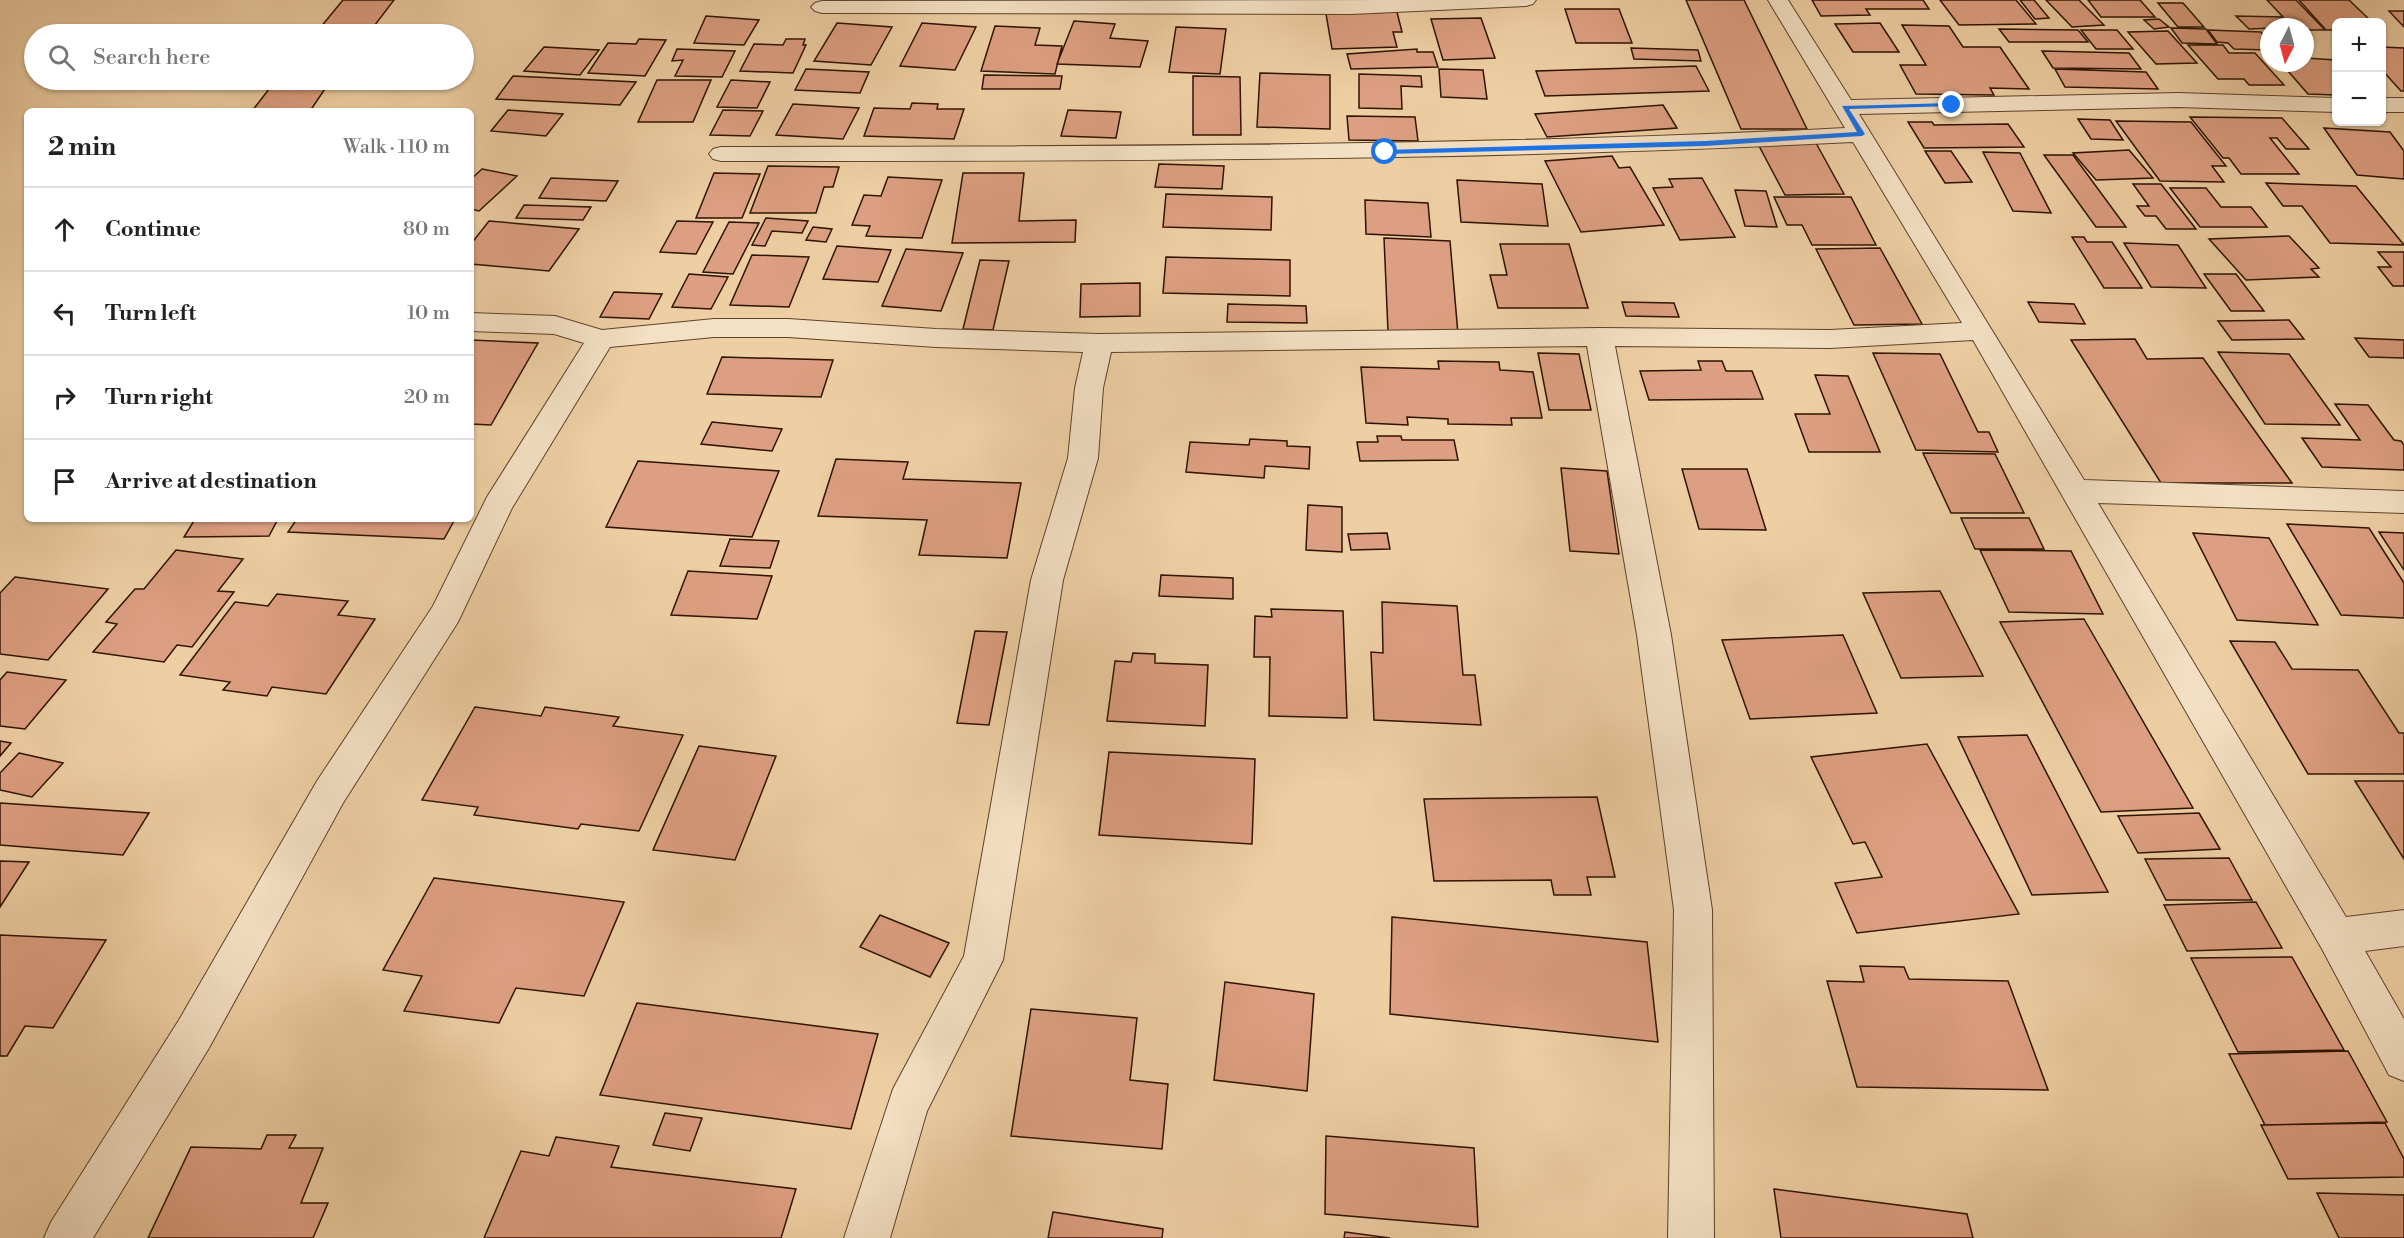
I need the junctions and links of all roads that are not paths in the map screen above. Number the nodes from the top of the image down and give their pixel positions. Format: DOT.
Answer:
graph roads {
  1 [pos="1526,0"];
  2 [pos="1778,0"];
  3 [pos="822,8"];
  4 [pos="2332,105"];
  5 [pos="2386,105"];
  6 [pos="2404,105"];
  7 [pos="1844,107"];
  8 [pos="1862,134"];
  9 [pos="721,154"];
  10 [pos="474,322"];
  11 [pos="1981,331"];
  12 [pos="1599,338"];
  13 [pos="601,339"];
  14 [pos="1099,344"];
  15 [pos="2076,491"];
  16 [pos="2404,502"];
  17 [pos="2404,928"];
  18 [pos="2336,936"];
  19 [pos="2404,1059"];
  20 [pos="67,1238"];
  21 [pos="867,1238"];
  22 [pos="1691,1238"];
  1 -- 3 [label="street"];
  2 -- 7 [label="street"];
  4 -- 7 [label="street"];
  5 -- 6 [label="street"];
  7 -- 8 [label="street"];
  8 -- 9 [label="street"];
  8 -- 11 [label="street"];
  10 -- 13 [label="street"];
  11 -- 12 [label="street"];
  11 -- 15 [label="street"];
  12 -- 14 [label="street"];
  12 -- 22 [label="street"];
  13 -- 14 [label="street"];
  13 -- 20 [label="street"];
  14 -- 21 [label="street"];
  15 -- 16 [label="street"];
  15 -- 18 [label="street"];
  17 -- 18 [label="street"];
  18 -- 19 [label="street"];
}
